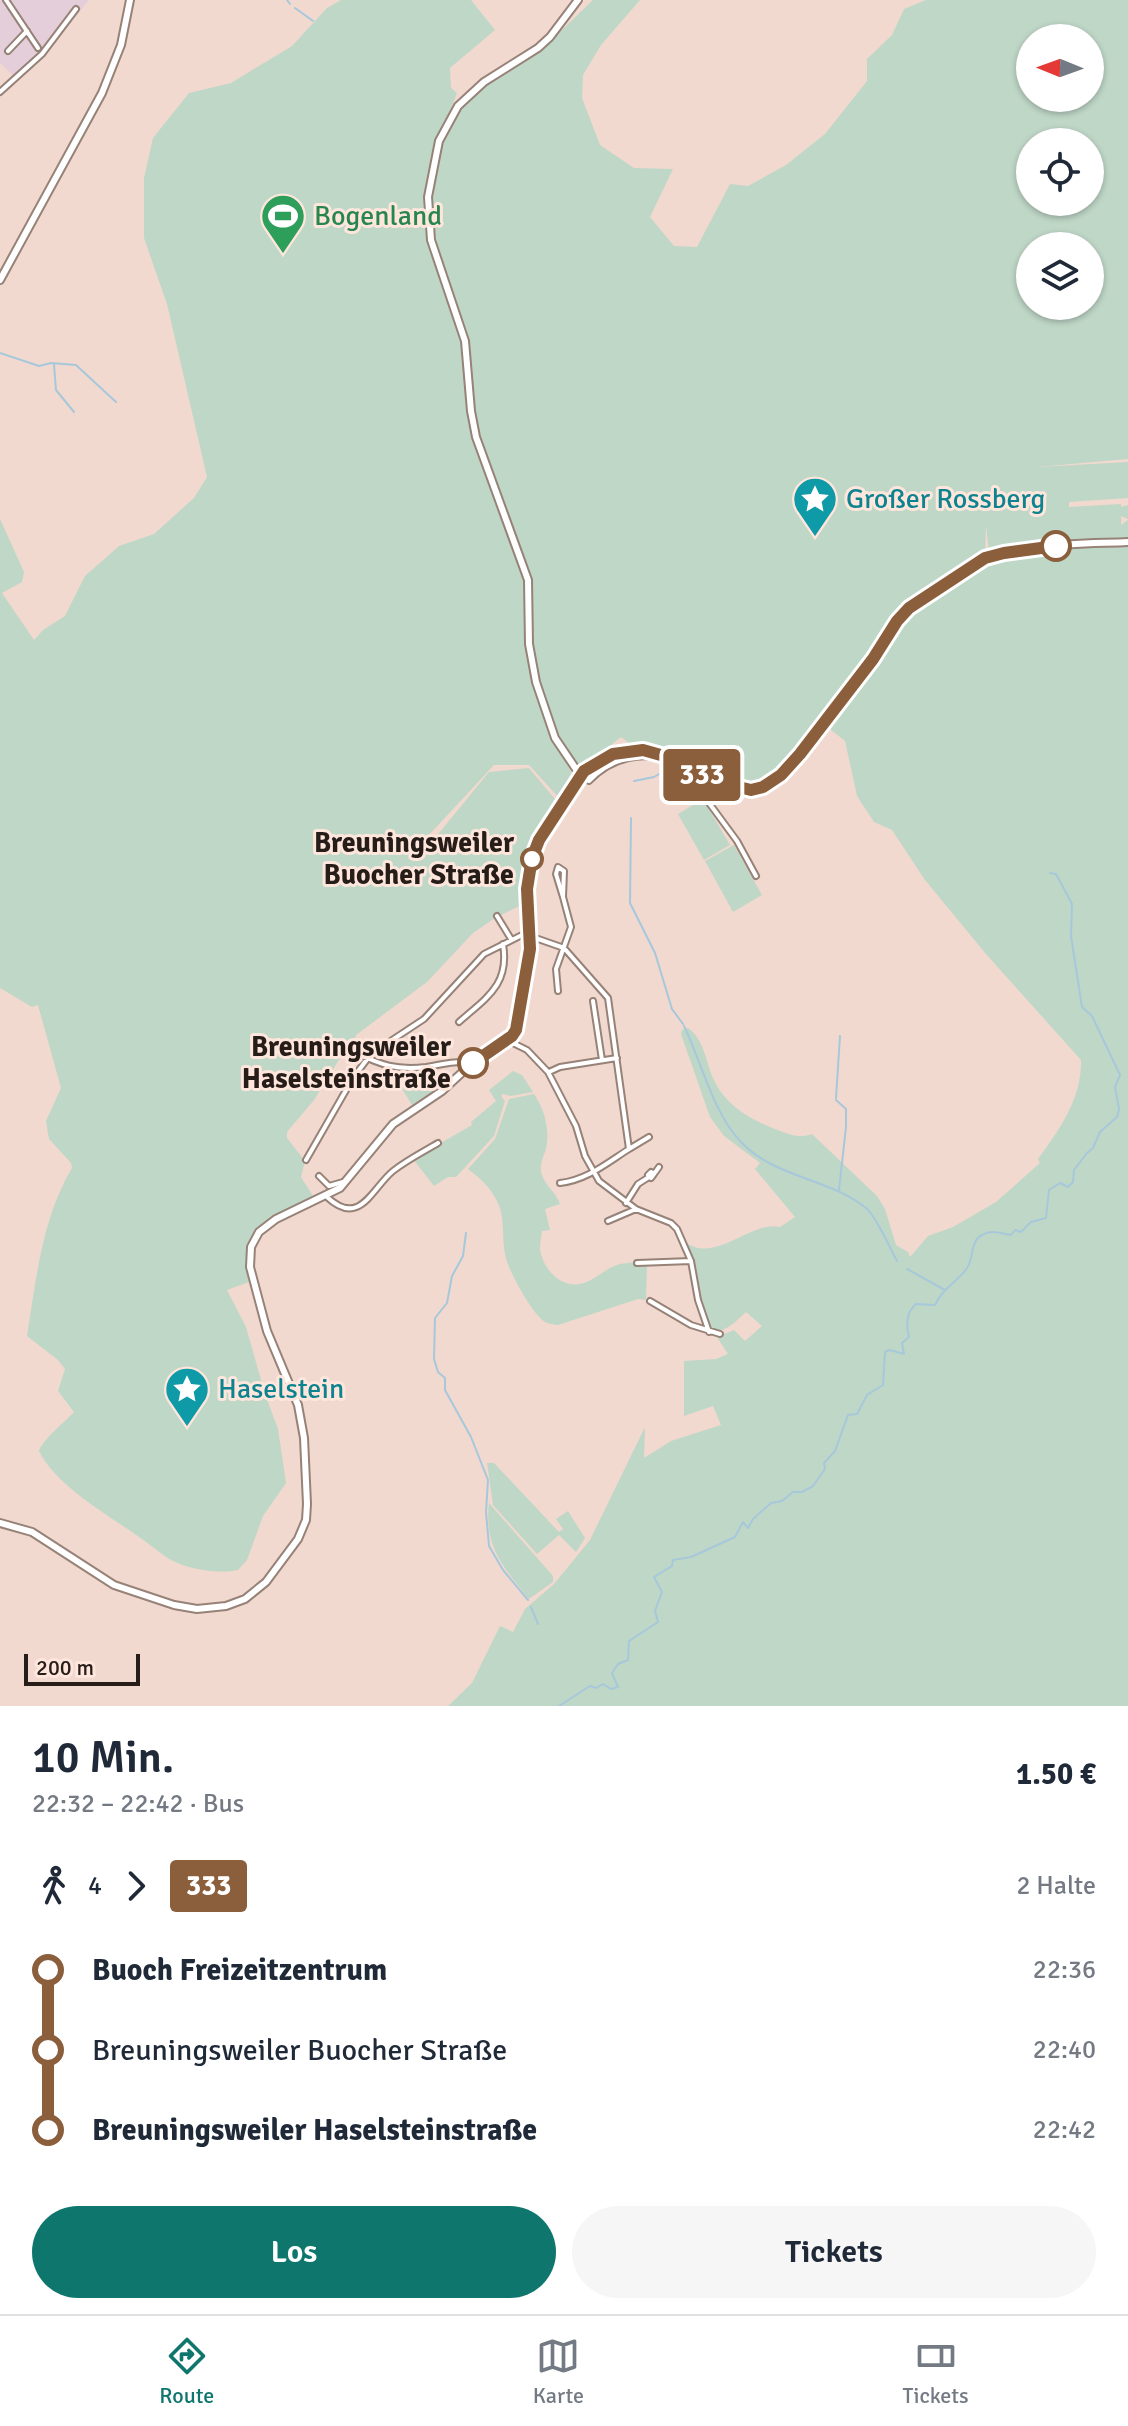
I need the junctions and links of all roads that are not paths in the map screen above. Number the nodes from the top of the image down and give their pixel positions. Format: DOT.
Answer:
graph roads {
  1 [pos="6,0"];
  2 [pos="130,0"];
  3 [pos="578,0"];
  4 [pos="76,9"];
  5 [pos="27,31"];
  6 [pos="38,48"];
  7 [pos="8,51"];
  8 [pos="0,92"];
  9 [pos="0,280"];
  10 [pos="1128,542"];
  11 [pos="580,775"];
  12 [pos="756,876"];
  13 [pos="563,897"];
  14 [pos="497,916"];
  15 [pos="530,936"];
  16 [pos="511,939"];
  17 [pos="503,944"];
  18 [pos="564,948"];
  19 [pos="558,991"];
  20 [pos="593,1001"];
  21 [pos="459,1022"];
  22 [pos="507,1040"];
  23 [pos="344,1048"];
  24 [pos="617,1058"];
  25 [pos="366,1060"];
  26 [pos="602,1060"];
  27 [pos="469,1066"];
  28 [pos="548,1072"];
  29 [pos="649,1137"];
  30 [pos="438,1143"];
  31 [pos="629,1149"];
  32 [pos="306,1160"];
  33 [pos="659,1167"];
  34 [pos="593,1173"];
  35 [pos="319,1176"];
  36 [pos="345,1183"];
  37 [pos="560,1183"];
  38 [pos="327,1197"];
  39 [pos="626,1203"];
  40 [pos="636,1209"];
  41 [pos="608,1221"];
  42 [pos="691,1261"];
  43 [pos="637,1263"];
  44 [pos="650,1301"];
  45 [pos="709,1332"];
  46 [pos="720,1334"];
  47 [pos="0,1523"];
  1 -- 5 [label="street"];
  2 -- 9 [label="street"];
  3 -- 11 [label="street"];
  4 -- 8 [label="street"];
  5 -- 6 [label="street"];
  5 -- 7 [label="street"];
  10 -- 11 [label="street"];
  11 -- 12 [label="street"];
  11 -- 15 [label="street"];
  13 -- 13 [label="street"];
  13 -- 18 [label="street"];
  14 -- 16 [label="street"];
  15 -- 16 [label="street"];
  15 -- 18 [label="street"];
  15 -- 22 [label="street"];
  16 -- 17 [label="street"];
  17 -- 21 [label="street"];
  17 -- 25 [label="street"];
  18 -- 19 [label="street"];
  18 -- 24 [label="street"];
  20 -- 26 [label="street"];
  22 -- 27 [label="street"];
  22 -- 28 [label="street"];
  23 -- 25 [label="street"];
  24 -- 26 [label="street"];
  24 -- 31 [label="street"];
  25 -- 27 [label="street"];
  25 -- 32 [label="street"];
  26 -- 28 [label="street"];
  27 -- 36 [label="street"];
  28 -- 34 [label="street"];
  29 -- 31 [label="street"];
  30 -- 38 [label="street"];
  31 -- 34 [label="street"];
  33 -- 39 [label="street"];
  34 -- 37 [label="street"];
  34 -- 39 [label="street"];
  35 -- 36 [label="street"];
  36 -- 38 [label="street"];
  38 -- 47 [label="street"];
  39 -- 40 [label="street"];
  40 -- 41 [label="street"];
  40 -- 42 [label="street"];
  42 -- 43 [label="street"];
  42 -- 45 [label="street"];
  44 -- 45 [label="street"];
  45 -- 46 [label="street"];
}
